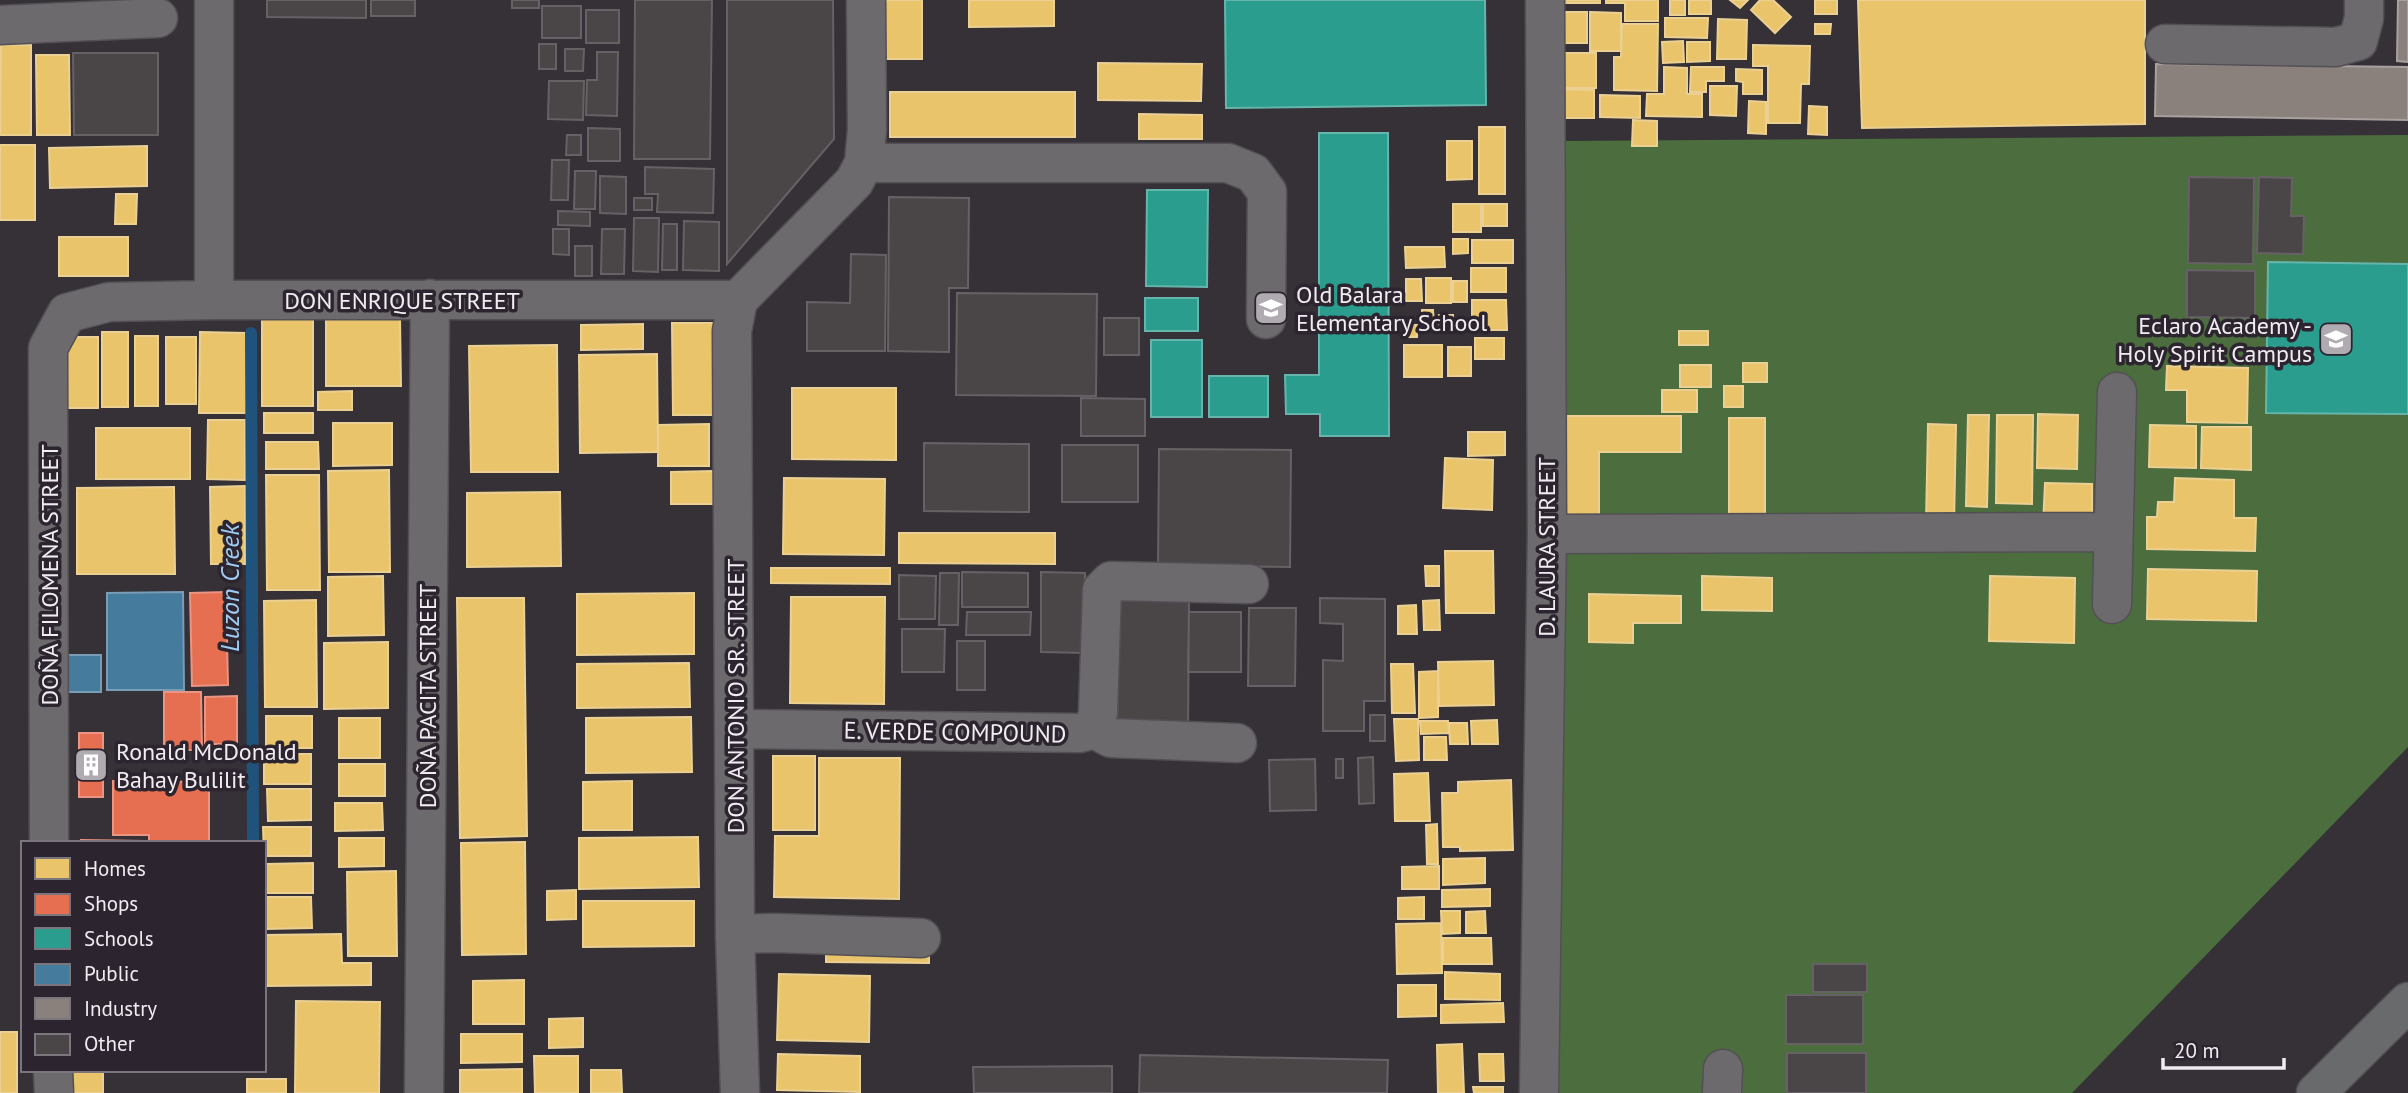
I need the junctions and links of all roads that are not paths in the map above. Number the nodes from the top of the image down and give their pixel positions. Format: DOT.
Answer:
graph roads {
  1 [pos="214,0"];
  2 [pos="866,0"];
  3 [pos="1545,0"];
  4 [pos="2364,0"];
  5 [pos="158,18"];
  6 [pos="0,25"];
  7 [pos="2165,44"];
  8 [pos="864,163"];
  9 [pos="430,299"];
  10 [pos="214,300"];
  11 [pos="738,300"];
  12 [pos="68,313"];
  13 [pos="1266,318"];
  14 [pos="2117,392"];
  15 [pos="2112,532"];
  16 [pos="1547,534"];
  17 [pos="1249,584"];
  18 [pos="2112,604"];
  19 [pos="736,729"];
  20 [pos="1094,729"];
  21 [pos="1237,743"];
  22 [pos="49,841"];
  23 [pos="735,934"];
  24 [pos="921,938"];
  25 [pos="2408,1002"];
  26 [pos="53,1072"];
  27 [pos="54,1093"];
  28 [pos="424,1093"];
  29 [pos="740,1093"];
  30 [pos="1539,1093"];
  31 [pos="2316,1093"];
  1 -- 10 [label="street"];
  2 -- 8 [label="street"];
  3 -- 16 [label="street, D. LAURA STREET"];
  4 -- 7 [label="street"];
  5 -- 6 [label="street"];
  8 -- 11 [label="street"];
  8 -- 13 [label="street"];
  9 -- 10 [label="street, DON ENRIQUE STREET"];
  9 -- 11 [label="street, DON ENRIQUE STREET"];
  9 -- 28 [label="street, DOÑA PACITA STREET"];
  10 -- 12 [label="street, DON ENRIQUE STREET"];
  11 -- 19 [label="street, DON ANTONIO SR. STREET"];
  12 -- 22 [label="street, DOÑA FILOMENA STREET"];
  14 -- 15 [label="street"];
  15 -- 16 [label="street"];
  15 -- 18 [label="street"];
  16 -- 30 [label="street, D. LAURA STREET"];
  17 -- 20 [label="street, E. VERDE COMPOUND"];
  19 -- 20 [label="street, E. VERDE COMPOUND"];
  19 -- 23 [label="street, DON ANTONIO SR. STREET"];
  20 -- 21 [label="street"];
  23 -- 24 [label="street"];
  23 -- 29 [label="street, DON ANTONIO SR. STREET"];
  25 -- 31 [label="main road"];
  26 -- 27 [label="street"];
}
